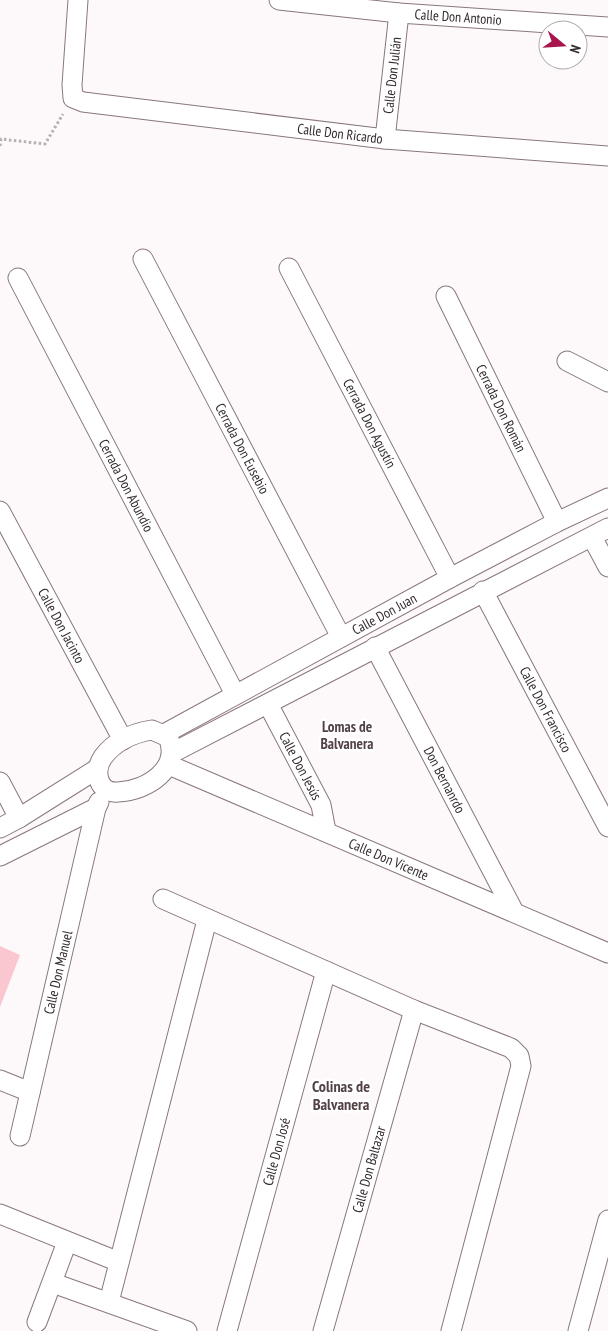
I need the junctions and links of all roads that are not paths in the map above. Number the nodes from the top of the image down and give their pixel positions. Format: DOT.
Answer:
graph roads {
  1 [pos="78,0"];
  2 [pos="279,0"];
  3 [pos="399,13"];
  4 [pos="608,27"];
  5 [pos="385,138"];
  6 [pos="608,156"];
  7 [pos="143,259"];
  8 [pos="289,268"];
  9 [pos="18,278"];
  10 [pos="446,296"];
  11 [pos="567,360"];
  12 [pos="608,382"];
  13 [pos="608,498"];
  14 [pos="0,511"];
  15 [pos="556,522"];
  16 [pos="600,533"];
  17 [pos="608,567"];
  18 [pos="450,578"];
  19 [pos="483,591"];
  20 [pos="341,637"];
  21 [pos="375,648"];
  22 [pos="235,694"];
  23 [pos="268,704"];
  24 [pos="164,734"];
  25 [pos="123,740"];
  26 [pos="170,759"];
  27 [pos="97,769"];
  28 [pos="0,782"];
  29 [pos="106,790"];
  30 [pos="96,808"];
  31 [pos="19,818"];
  32 [pos="608,827"];
  33 [pos="0,828"];
  34 [pos="326,832"];
  35 [pos="0,856"];
  36 [pos="163,900"];
  37 [pos="514,912"];
  38 [pos="207,920"];
  39 [pos="608,953"];
  40 [pos="326,971"];
  41 [pos="414,1010"];
  42 [pos="0,1080"];
  43 [pos="30,1092"];
  44 [pos="20,1136"];
  45 [pos="0,1214"];
  46 [pos="606,1232"];
  47 [pos="67,1242"];
  48 [pos="119,1262"];
  49 [pos="53,1282"];
  50 [pos="109,1302"];
  51 [pos="37,1322"];
  52 [pos="187,1331"];
  53 [pos="227,1331"];
  54 [pos="323,1331"];
  55 [pos="451,1331"];
  56 [pos="578,1331"];
  1 -- 5 [label="street, Calle Don Ricardo"];
  2 -- 3 [label="street, Calle Don Antonio"];
  3 -- 4 [label="street, Calle Don Antonio"];
  3 -- 5 [label="street, Calle Don Julián"];
  5 -- 6 [label="street, Calle Don Ricardo"];
  7 -- 20 [label="street, Cerrada Don Eusebio"];
  8 -- 18 [label="street, Cerrada Don Agustín"];
  9 -- 22 [label="street, Cerrada Don Abundio"];
  10 -- 15 [label="street, Cerrada Don Román"];
  11 -- 12 [label="street"];
  13 -- 15 [label="street, Calle Don Juan"];
  14 -- 25 [label="street, Calle Don Jacinto"];
  15 -- 18 [label="street, Calle Don Juan"];
  16 -- 17 [label="street"];
  16 -- 19 [label="street, Calle Don Juan"];
  18 -- 20 [label="street, Calle Don Juan"];
  19 -- 21 [label="street, Calle Don Juan"];
  19 -- 32 [label="street, Calle Don Francisco"];
  20 -- 22 [label="street, Calle Don Juan"];
  21 -- 23 [label="street, Calle Don Juan"];
  21 -- 37 [label="street, Don Bernanrdo"];
  22 -- 24 [label="street, Calle Don Juan"];
  23 -- 26 [label="street, Calle Don Juan"];
  23 -- 34 [label="street, Calle Don Jesús"];
  24 -- 25 [label="street"];
  24 -- 26 [label="street"];
  25 -- 27 [label="street"];
  26 -- 29 [label="street"];
  26 -- 34 [label="street, Calle Don Vicente"];
  27 -- 29 [label="street"];
  27 -- 31 [label="street"];
  28 -- 31 [label="street"];
  29 -- 30 [label="street"];
  30 -- 35 [label="street"];
  30 -- 43 [label="street, Calle Don Manuel"];
  31 -- 33 [label="street"];
  34 -- 37 [label="street, Calle Don Vicente"];
  36 -- 38 [label="street"];
  37 -- 39 [label="street, Calle Don Vicente"];
  38 -- 40 [label="street"];
  38 -- 48 [label="street"];
  40 -- 41 [label="street"];
  40 -- 53 [label="street, Calle Don José"];
  41 -- 54 [label="street, Calle Don Baltazar"];
  41 -- 55 [label="street"];
  42 -- 43 [label="street"];
  43 -- 44 [label="street, Calle Don Manuel"];
  45 -- 47 [label="street"];
  46 -- 56 [label="street"];
  47 -- 48 [label="street"];
  47 -- 49 [label="street"];
  48 -- 50 [label="street"];
  49 -- 50 [label="street"];
  49 -- 51 [label="street"];
  50 -- 52 [label="street"];
}
